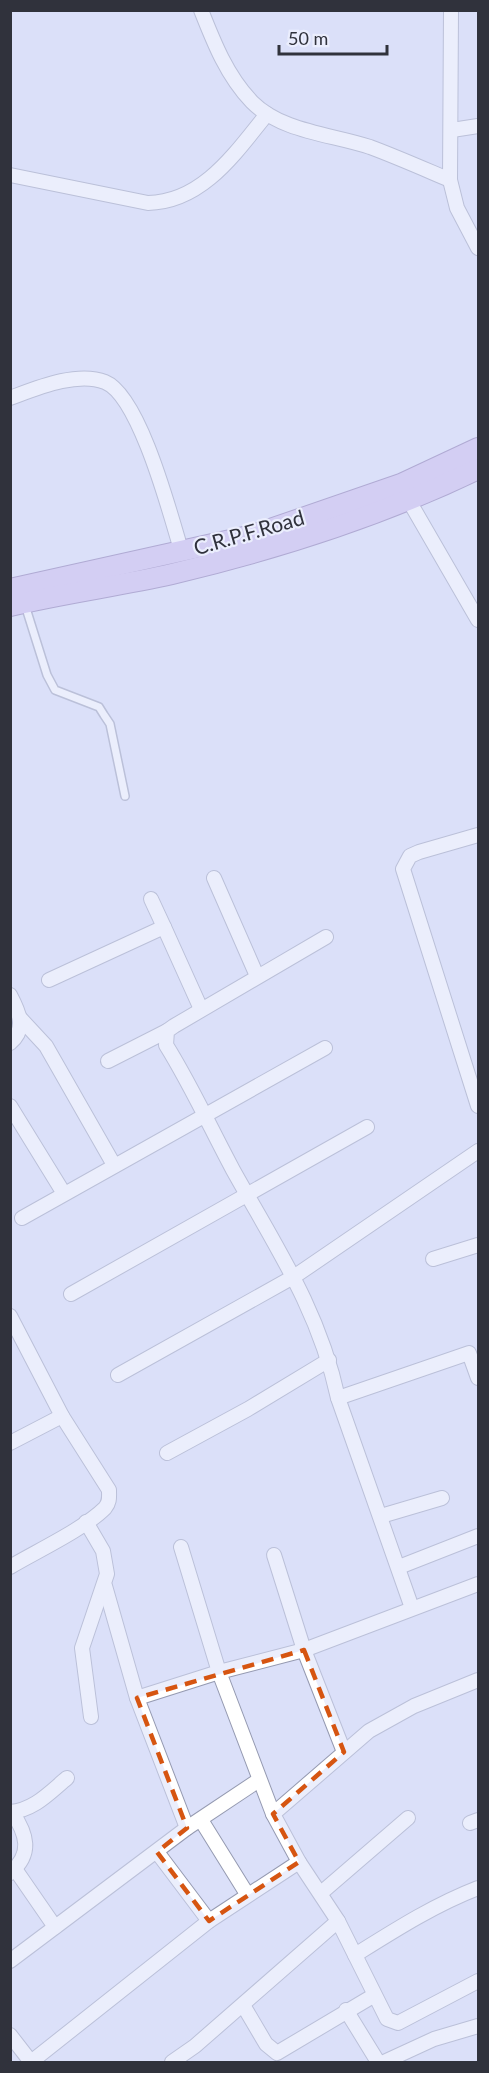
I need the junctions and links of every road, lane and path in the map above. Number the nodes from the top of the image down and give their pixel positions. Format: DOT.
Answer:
graph roads {
  1 [pos="201,10"];
  2 [pos="452,10"];
  3 [pos="267,114"];
  4 [pos="478,126"];
  5 [pos="452,130"];
  6 [pos="10,175"];
  7 [pos="450,180"];
  8 [pos="478,248"];
  9 [pos="10,398"];
  10 [pos="478,448"];
  11 [pos="478,469"];
  12 [pos="408,499"];
  13 [pos="182,553"];
  14 [pos="15,599"];
  15 [pos="478,620"];
  16 [pos="125,796"];
  17 [pos="478,835"];
  18 [pos="214,878"];
  19 [pos="151,899"];
  20 [pos="164,927"];
  21 [pos="326,937"];
  22 [pos="257,976"];
  23 [pos="49,980"];
  24 [pos="10,995"];
  25 [pos="201,1009"];
  26 [pos="20,1018"];
  27 [pos="167,1031"];
  28 [pos="10,1043"];
  29 [pos="325,1048"];
  30 [pos="108,1061"];
  31 [pos="10,1106"];
  32 [pos="478,1106"];
  33 [pos="203,1115"];
  34 [pos="367,1127"];
  35 [pos="478,1151"];
  36 [pos="114,1165"];
  37 [pos="63,1192"];
  38 [pos="247,1195"];
  39 [pos="22,1218"];
  40 [pos="478,1245"];
  41 [pos="433,1259"];
  42 [pos="295,1276"];
  43 [pos="71,1294"];
  44 [pos="10,1316"];
  45 [pos="474,1352"];
  46 [pos="329,1360"];
  47 [pos="118,1375"];
  48 [pos="478,1378"];
  49 [pos="338,1398"];
  50 [pos="62,1416"];
  51 [pos="10,1443"];
  52 [pos="167,1453"];
  53 [pos="442,1498"];
  54 [pos="381,1516"];
  55 [pos="86,1522"];
  56 [pos="478,1536"];
  57 [pos="181,1547"];
  58 [pos="274,1555"];
  59 [pos="10,1567"];
  60 [pos="399,1567"];
  61 [pos="478,1584"];
  62 [pos="105,1586"];
  63 [pos="412,1608"];
  64 [pos="304,1650"];
  65 [pos="219,1672"];
  66 [pos="478,1680"];
  67 [pos="137,1698"];
  68 [pos="91,1717"];
  69 [pos="344,1752"];
  70 [pos="67,1778"];
  71 [pos="259,1780"];
  72 [pos="11,1812"];
  73 [pos="273,1814"];
  74 [pos="408,1818"];
  75 [pos="201,1820"];
  76 [pos="187,1828"];
  77 [pos="157,1852"];
  78 [pos="299,1862"];
  79 [pos="13,1871"];
  80 [pos="478,1888"];
  81 [pos="321,1893"];
  82 [pos="247,1894"];
  83 [pos="209,1921"];
  84 [pos="338,1921"];
  85 [pos="55,1927"];
  86 [pos="355,1954"];
  87 [pos="10,1960"];
  88 [pos="478,1981"];
  89 [pos="373,1996"];
  90 [pos="243,2005"];
  91 [pos="346,2010"];
  92 [pos="478,2026"];
  93 [pos="10,2035"];
  94 [pos="31,2062"];
  95 [pos="172,2062"];
  96 [pos="378,2062"];
  97 [pos="384,2062"];
  1 -- 3 [label="street"];
  2 -- 5 [label="street"];
  3 -- 6 [label="street"];
  3 -- 7 [label="street"];
  4 -- 5 [label="street"];
  5 -- 7 [label="street"];
  7 -- 8 [label="street"];
  9 -- 13 [label="street"];
  10 -- 13 [label="main road, C.R.P.F.Road"];
  11 -- 12 [label="main road, C.R.P.F.Road"];
  12 -- 14 [label="main road, C.R.P.F.Road"];
  12 -- 15 [label="street"];
  13 -- 14 [label="main road, C.R.P.F.Road"];
  14 -- 16 [label="lane"];
  17 -- 32 [label="street"];
  18 -- 22 [label="street"];
  19 -- 20 [label="street"];
  20 -- 23 [label="street"];
  20 -- 25 [label="street"];
  21 -- 22 [label="street"];
  22 -- 25 [label="street"];
  24 -- 26 [label="street"];
  25 -- 27 [label="street"];
  26 -- 28 [label="street"];
  26 -- 36 [label="street"];
  27 -- 30 [label="street"];
  27 -- 33 [label="street"];
  29 -- 33 [label="street"];
  31 -- 37 [label="street"];
  33 -- 36 [label="street"];
  33 -- 38 [label="street"];
  34 -- 38 [label="street"];
  35 -- 42 [label="street"];
  36 -- 37 [label="street"];
  37 -- 39 [label="street"];
  38 -- 42 [label="street"];
  38 -- 43 [label="street"];
  40 -- 41 [label="street"];
  42 -- 46 [label="street"];
  42 -- 47 [label="street"];
  44 -- 50 [label="street"];
  45 -- 48 [label="street"];
  45 -- 49 [label="street"];
  46 -- 49 [label="street"];
  46 -- 52 [label="street"];
  49 -- 54 [label="street"];
  50 -- 51 [label="street"];
  50 -- 55 [label="street"];
  53 -- 54 [label="street"];
  54 -- 60 [label="street"];
  55 -- 59 [label="street"];
  55 -- 62 [label="street"];
  56 -- 60 [label="street"];
  57 -- 65 [label="street"];
  58 -- 64 [label="street"];
  60 -- 63 [label="street"];
  61 -- 63 [label="street"];
  62 -- 67 [label="street"];
  62 -- 68 [label="street"];
  63 -- 64 [label="street"];
  64 -- 65 [label="street"];
  64 -- 69 [label="street"];
  65 -- 67 [label="street"];
  65 -- 71 [label="street"];
  66 -- 69 [label="street"];
  67 -- 76 [label="street"];
  69 -- 73 [label="street"];
  70 -- 72 [label="street"];
  71 -- 73 [label="street"];
  71 -- 75 [label="street"];
  72 -- 79 [label="street"];
  73 -- 78 [label="street"];
  74 -- 81 [label="street"];
  75 -- 76 [label="street"];
  75 -- 82 [label="street"];
  76 -- 77 [label="street"];
  77 -- 83 [label="street"];
  77 -- 85 [label="street"];
  78 -- 81 [label="street"];
  78 -- 82 [label="street"];
  79 -- 85 [label="street"];
  80 -- 86 [label="street"];
  81 -- 84 [label="street"];
  82 -- 83 [label="street"];
  83 -- 94 [label="street"];
  84 -- 86 [label="street"];
  84 -- 90 [label="street"];
  85 -- 87 [label="street"];
  86 -- 89 [label="street"];
  88 -- 89 [label="street"];
  89 -- 91 [label="street"];
  90 -- 91 [label="street"];
  90 -- 95 [label="street"];
  91 -- 96 [label="street"];
  92 -- 97 [label="street"];
  93 -- 94 [label="street"];
}
